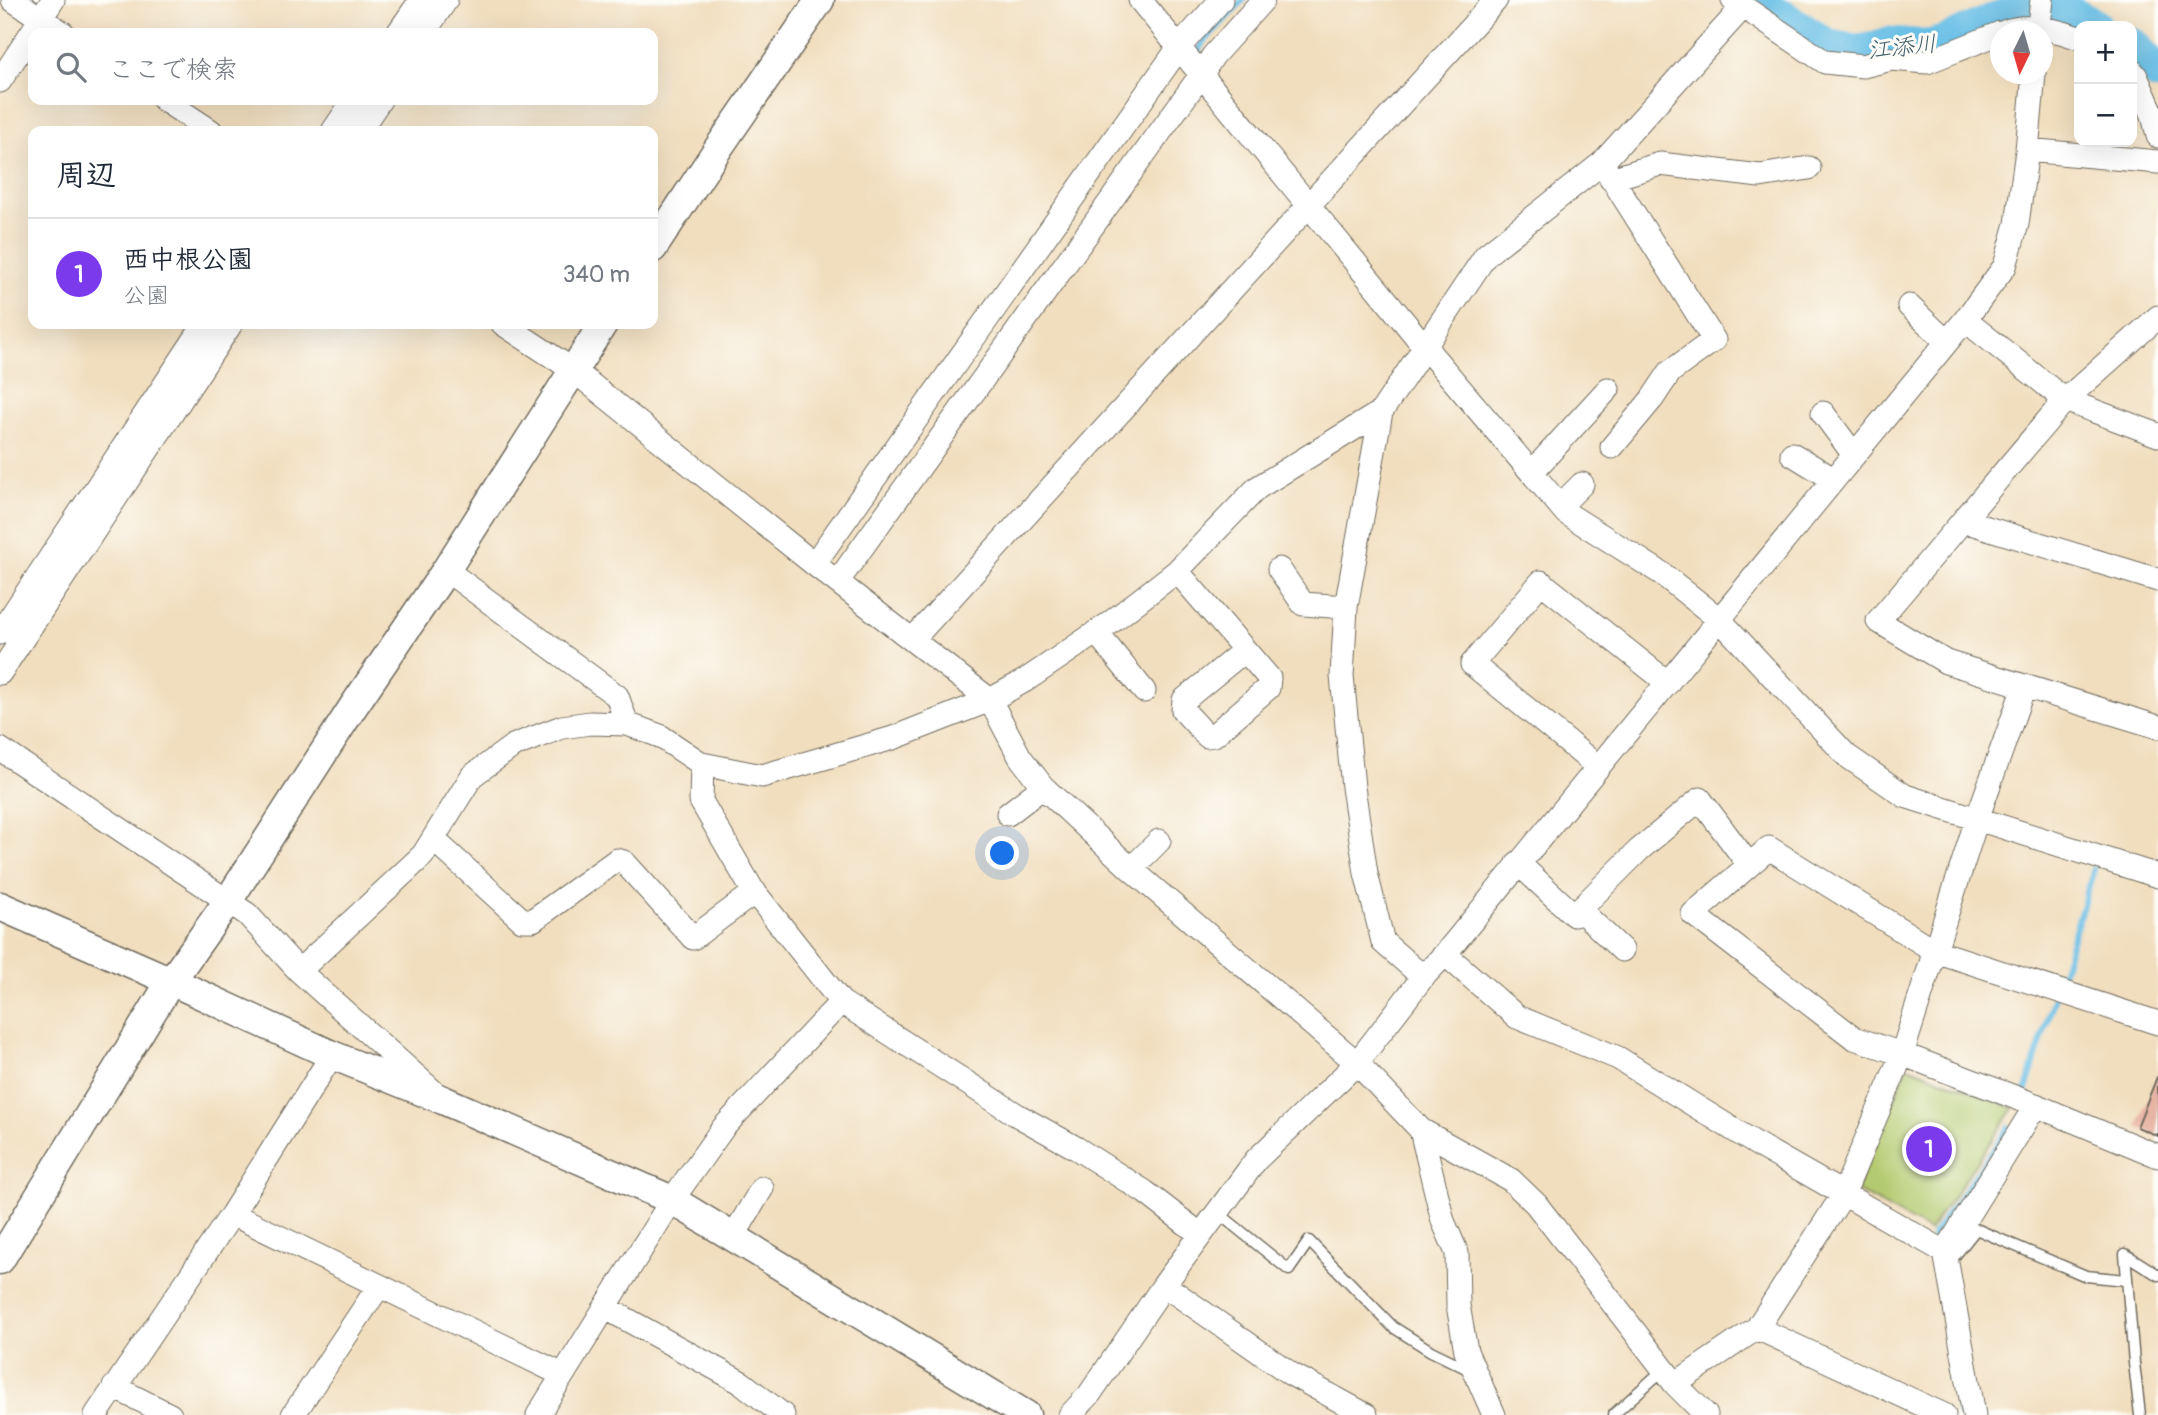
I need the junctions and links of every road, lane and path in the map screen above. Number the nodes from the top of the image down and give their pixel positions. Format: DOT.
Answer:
graph roads {
  1 [pos="13,0"];
  2 [pos="421,0"];
  3 [pos="446,0"];
  4 [pos="820,0"];
  5 [pos="1140,0"];
  6 [pos="1221,0"];
  7 [pos="1263,0"];
  8 [pos="1496,0"];
  9 [pos="2042,0"];
  10 [pos="1738,4"];
  11 [pos="47,9"];
  12 [pos="2039,21"];
  13 [pos="35,28"];
  14 [pos="60,28"];
  15 [pos="401,28"];
  16 [pos="427,28"];
  17 [pos="2053,31"];
  18 [pos="2074,36"];
  19 [pos="1990,37"];
  20 [pos="28,38"];
  21 [pos="1182,49"];
  22 [pos="1201,74"];
  23 [pos="2137,78"];
  24 [pos="0,81"];
  25 [pos="2033,84"];
  26 [pos="172,105"];
  27 [pos="351,105"];
  28 [pos="377,105"];
  29 [pos="203,126"];
  30 [pos="336,126"];
  31 [pos="362,126"];
  32 [pos="2158,136"];
  33 [pos="2027,150"];
  34 [pos="2158,162"];
  35 [pos="1809,168"];
  36 [pos="1606,171"];
  37 [pos="1309,205"];
  38 [pos="658,240"];
  39 [pos="1909,306"];
  40 [pos="2158,317"];
  41 [pos="1965,320"];
  42 [pos="202,329"];
  43 [pos="228,329"];
  44 [pos="511,329"];
  45 [pos="600,329"];
  46 [pos="1947,342"];
  47 [pos="1424,346"];
  48 [pos="573,370"];
  49 [pos="1608,389"];
  50 [pos="2065,400"];
  51 [pos="1381,412"];
  52 [pos="1823,413"];
  53 [pos="2158,435"];
  54 [pos="1612,447"];
  55 [pos="1792,454"];
  56 [pos="1854,454"];
  57 [pos="1532,472"];
  58 [pos="1833,480"];
  59 [pos="1582,484"];
  60 [pos="1560,506"];
  61 [pos="1964,521"];
  62 [pos="814,564"];
  63 [pos="1279,569"];
  64 [pos="446,570"];
  65 [pos="1177,571"];
  66 [pos="2158,580"];
  67 [pos="838,581"];
  68 [pos="1346,607"];
  69 [pos="1720,620"];
  70 [pos="1096,632"];
  71 [pos="0,633"];
  72 [pos="913,639"];
  73 [pos="1245,650"];
  74 [pos="0,673"];
  75 [pos="1668,683"];
  76 [pos="2024,687"];
  77 [pos="1144,691"];
  78 [pos="990,700"];
  79 [pos="628,724"];
  80 [pos="2158,727"];
  81 [pos="0,750"];
  82 [pos="702,764"];
  83 [pos="1598,767"];
  84 [pos="1043,786"];
  85 [pos="1009,814"];
  86 [pos="1978,819"];
  87 [pos="433,839"];
  88 [pos="1159,841"];
  89 [pos="1518,863"];
  90 [pos="1749,865"];
  91 [pos="1131,869"];
  92 [pos="2158,876"];
  93 [pos="755,892"];
  94 [pos="228,901"];
  95 [pos="0,906"];
  96 [pos="1579,909"];
  97 [pos="1622,950"];
  98 [pos="1935,951"];
  99 [pos="1445,954"];
  100 [pos="299,971"];
  101 [pos="1423,977"];
  102 [pos="172,981"];
  103 [pos="841,1002"];
  104 [pos="2158,1023"];
  105 [pos="1902,1054"];
  106 [pos="332,1055"];
  107 [pos="1357,1063"];
  108 [pos="443,1100"];
  109 [pos="2035,1105"];
  110 [pos="1421,1130"];
  111 [pos="2158,1156"];
  112 [pos="762,1188"];
  113 [pos="1843,1195"];
  114 [pos="672,1200"];
  115 [pos="1217,1212"];
  116 [pos="232,1214"];
  117 [pos="1200,1235"];
  118 [pos="733,1237"];
  119 [pos="1945,1256"];
  120 [pos="0,1260"];
  121 [pos="2158,1275"];
  122 [pos="2126,1280"];
  123 [pos="1164,1285"];
  124 [pos="379,1286"];
  125 [pos="606,1308"];
  126 [pos="1756,1328"];
  127 [pos="1475,1372"];
  128 [pos="562,1375"];
  129 [pos="1669,1377"];
  130 [pos="114,1387"];
  131 [pos="96,1415"];
  132 [pos="170,1415"];
  133 [pos="293,1415"];
  134 [pos="538,1415"];
  135 [pos="783,1415"];
  136 [pos="1026,1415"];
  137 [pos="1070,1415"];
  138 [pos="1366,1415"];
  139 [pos="1494,1415"];
  140 [pos="1612,1415"];
  141 [pos="1706,1415"];
  142 [pos="1944,1415"];
  143 [pos="1974,1415"];
  144 [pos="2140,1415"];
  1 -- 11 [label="street"];
  2 -- 15 [label="street"];
  3 -- 16 [label="street"];
  4 -- 38 [label="street"];
  5 -- 21 [label="street"];
  6 -- 21 [label="street"];
  7 -- 22 [label="street"];
  8 -- 37 [label="street"];
  9 -- 12 [label="street"];
  10 -- 19 [label="street"];
  10 -- 36 [label="street"];
  11 -- 13 [label="street"];
  11 -- 14 [label="street"];
  17 -- 18 [label="street"];
  20 -- 24 [label="street"];
  21 -- 22 [label="street"];
  21 -- 62 [label="street"];
  22 -- 37 [label="street"];
  22 -- 67 [label="street"];
  23 -- 32 [label="street"];
  25 -- 33 [label="street"];
  26 -- 29 [label="street"];
  27 -- 30 [label="street"];
  28 -- 31 [label="street"];
  33 -- 34 [label="street"];
  33 -- 41 [label="street"];
  35 -- 36 [label="street"];
  36 -- 47 [label="street"];
  36 -- 54 [label="street"];
  37 -- 47 [label="street"];
  37 -- 72 [label="street"];
  39 -- 46 [label="street"];
  40 -- 50 [label="street"];
  41 -- 46 [label="street"];
  41 -- 50 [label="street"];
  42 -- 71 [label="street"];
  43 -- 74 [label="street"];
  44 -- 48 [label="street"];
  45 -- 48 [label="street"];
  46 -- 56 [label="street"];
  47 -- 51 [label="street"];
  47 -- 57 [label="street"];
  48 -- 62 [label="street"];
  48 -- 64 [label="street"];
  49 -- 57 [label="street"];
  50 -- 53 [label="street"];
  50 -- 61 [label="street"];
  51 -- 65 [label="street"];
  51 -- 68 [label="street"];
  52 -- 56 [label="street"];
  55 -- 58 [label="street"];
  56 -- 58 [label="street"];
  57 -- 60 [label="street"];
  58 -- 69 [label="street"];
  59 -- 60 [label="street"];
  60 -- 69 [label="street"];
  61 -- 66 [label="street"];
  61 -- 76 [label="street"];
  62 -- 67 [label="street"];
  63 -- 68 [label="street"];
  64 -- 79 [label="street"];
  64 -- 94 [label="street"];
  65 -- 70 [label="street"];
  65 -- 73 [label="street"];
  67 -- 72 [label="street"];
  68 -- 101 [label="street"];
  69 -- 75 [label="street"];
  69 -- 86 [label="street"];
  70 -- 77 [label="street"];
  70 -- 78 [label="street"];
  72 -- 78 [label="street"];
  75 -- 83 [label="street"];
  75 -- 83 [label="street"];
  76 -- 80 [label="street"];
  76 -- 86 [label="street"];
  78 -- 82 [label="street"];
  78 -- 84 [label="street"];
  79 -- 82 [label="street"];
  79 -- 87 [label="street"];
  81 -- 94 [label="street"];
  82 -- 93 [label="street"];
  83 -- 89 [label="street"];
  84 -- 85 [label="street"];
  84 -- 91 [label="street"];
  86 -- 92 [label="street"];
  86 -- 98 [label="street"];
  87 -- 93 [label="street"];
  87 -- 100 [label="street"];
  88 -- 91 [label="street"];
  89 -- 96 [label="street"];
  89 -- 99 [label="street"];
  90 -- 96 [label="street"];
  90 -- 98 [label="street"];
  90 -- 105 [label="street"];
  91 -- 107 [label="street"];
  93 -- 103 [label="street"];
  94 -- 100 [label="street"];
  94 -- 102 [label="street"];
  95 -- 102 [label="street"];
  96 -- 97 [label="street"];
  98 -- 104 [label="street"];
  98 -- 105 [label="street"];
  99 -- 101 [label="street"];
  99 -- 113 [label="street"];
  100 -- 108 [label="street"];
  101 -- 107 [label="street"];
  102 -- 106 [label="street"];
  102 -- 120 [label="street"];
  103 -- 114 [label="street"];
  103 -- 117 [label="street"];
  105 -- 109 [label="street"];
  105 -- 113 [label="street"];
  106 -- 108 [label="street"];
  106 -- 116 [label="street"];
  107 -- 110 [label="street"];
  107 -- 115 [label="street"];
  108 -- 114 [label="street"];
  109 -- 111 [label="street"];
  109 -- 119 [label="street"];
  110 -- 127 [label="street"];
  110 -- 129 [label="street"];
  112 -- 118 [label="street"];
  113 -- 119 [label="street"];
  113 -- 126 [label="street"];
  114 -- 118 [label="street"];
  114 -- 125 [label="street"];
  115 -- 117 [label="street"];
  115 -- 127 [label="lane"];
  116 -- 124 [label="street"];
  116 -- 130 [label="street"];
  117 -- 123 [label="street"];
  118 -- 136 [label="street"];
  119 -- 122 [label="lane"];
  119 -- 143 [label="street"];
  121 -- 122 [label="lane"];
  122 -- 144 [label="lane"];
  123 -- 137 [label="street"];
  123 -- 138 [label="street"];
  124 -- 128 [label="street"];
  124 -- 133 [label="street"];
  125 -- 128 [label="street"];
  125 -- 135 [label="street"];
  126 -- 129 [label="street"];
  126 -- 142 [label="street"];
  127 -- 139 [label="street"];
  128 -- 134 [label="street"];
  129 -- 140 [label="lane"];
  129 -- 141 [label="street"];
  130 -- 131 [label="street"];
  130 -- 132 [label="street"];
}
